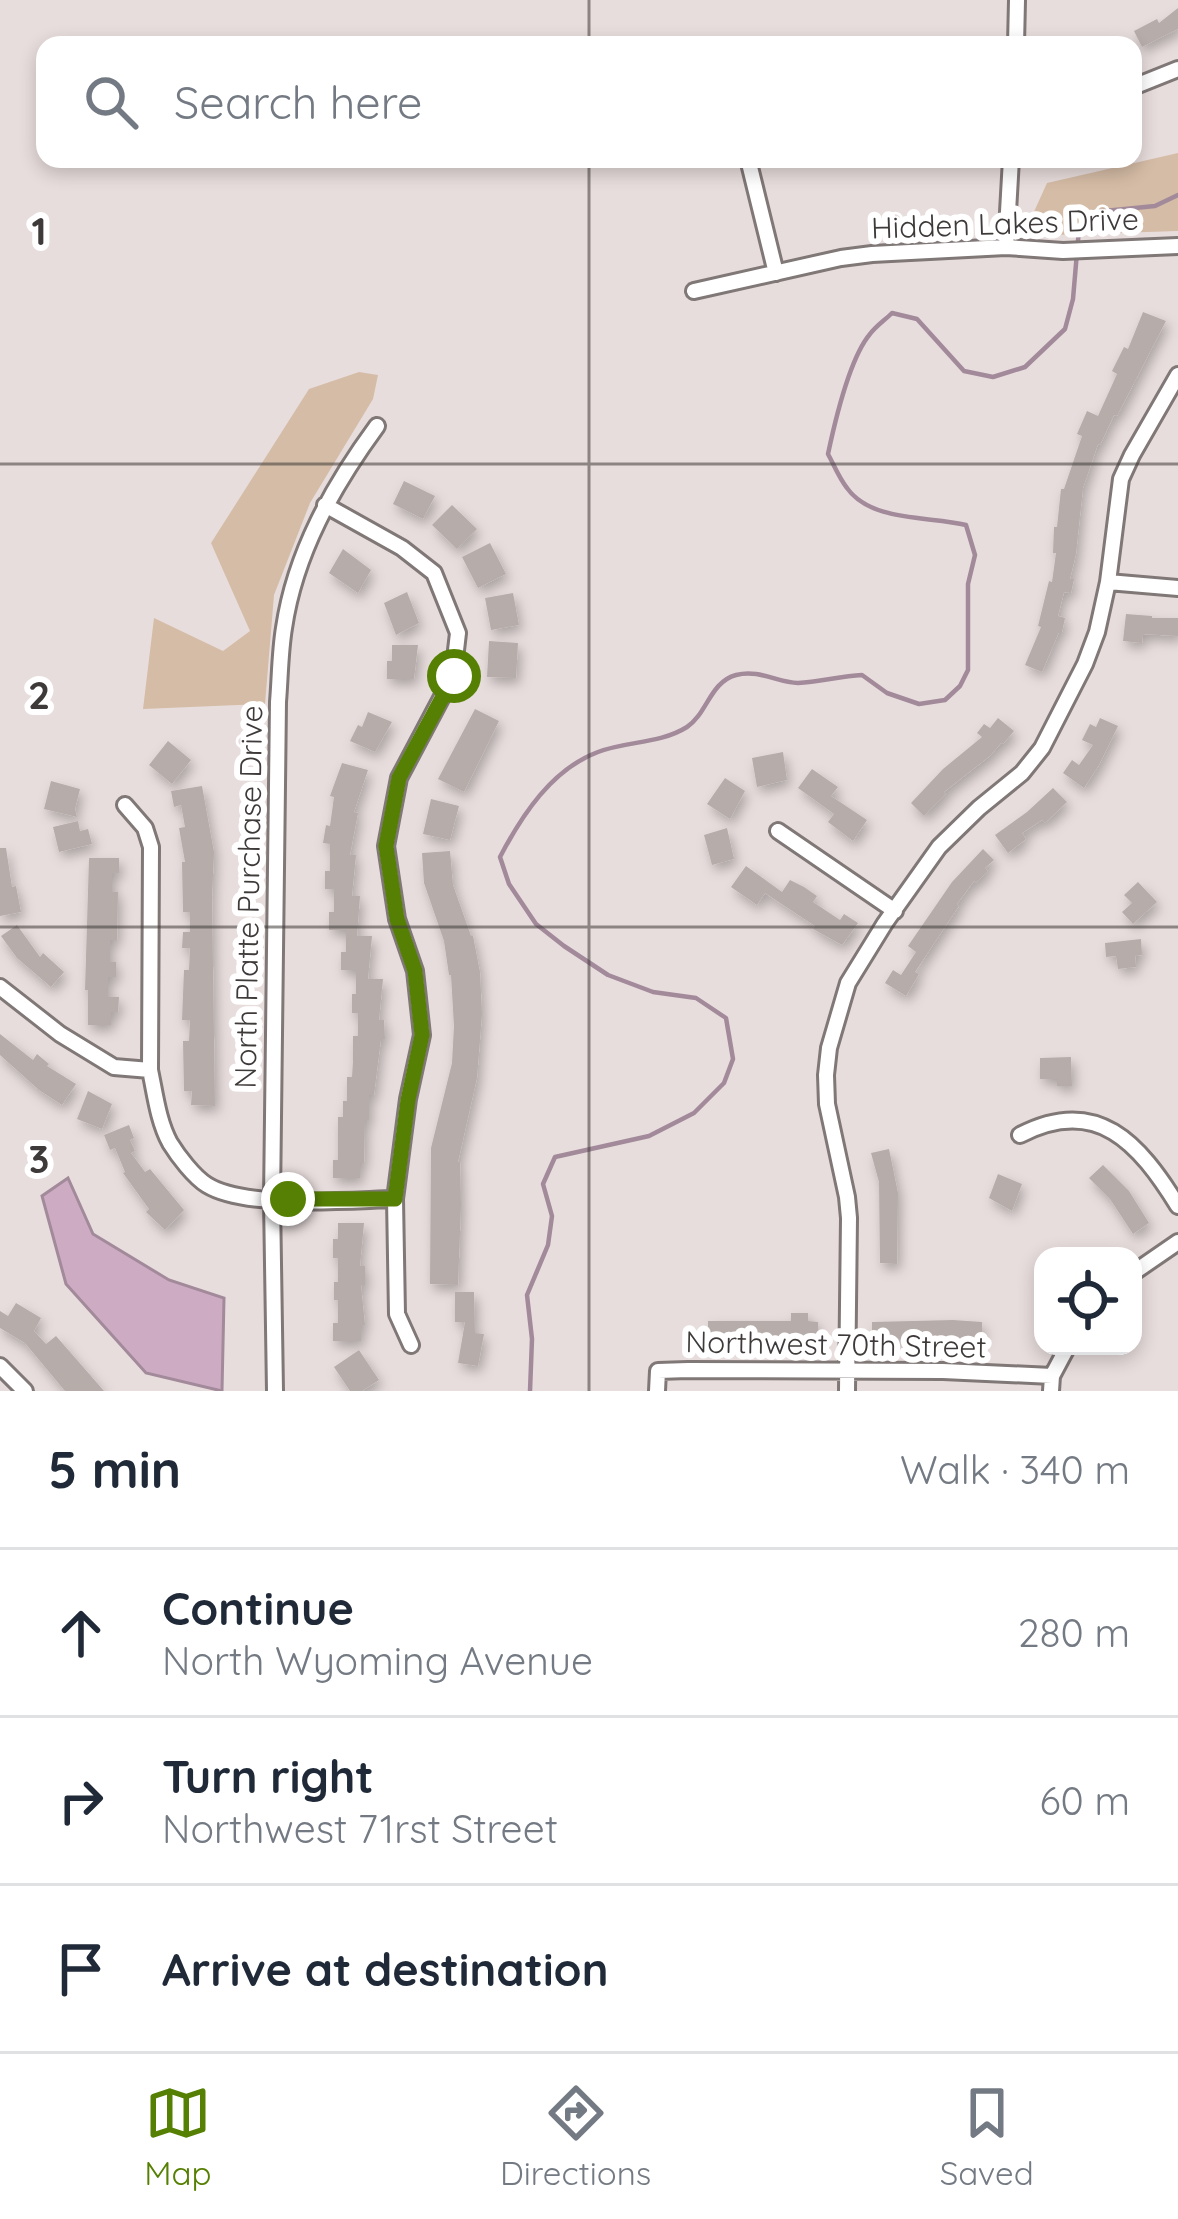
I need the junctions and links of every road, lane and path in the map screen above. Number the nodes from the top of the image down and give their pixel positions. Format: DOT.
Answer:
graph roads {
  1 [pos="1017,0"];
  2 [pos="1016,36"];
  3 [pos="1178,69"];
  4 [pos="1142,83"];
  5 [pos="750,168"];
  6 [pos="1010,168"];
  7 [pos="1178,246"];
  8 [pos="1006,247"];
  9 [pos="776,273"];
  10 [pos="694,291"];
  11 [pos="1178,375"];
  12 [pos="377,426"];
  13 [pos="326,505"];
  14 [pos="1108,582"];
  15 [pos="1178,588"];
  16 [pos="125,805"];
  17 [pos="778,830"];
  18 [pos="895,910"];
  19 [pos="0,987"];
  20 [pos="150,1070"];
  21 [pos="1020,1136"];
  22 [pos="272,1199"];
  23 [pos="395,1199"];
  24 [pos="1178,1206"];
  25 [pos="1178,1242"];
  26 [pos="1142,1267"];
  27 [pos="412,1345"];
  28 [pos="1064,1355"];
  29 [pos="0,1366"];
  30 [pos="847,1372"];
  31 [pos="1051,1383"];
  32 [pos="25,1391"];
  33 [pos="275,1391"];
  34 [pos="657,1391"];
  35 [pos="847,1391"];
  1 -- 2 [label="street"];
  3 -- 4 [label="street"];
  5 -- 9 [label="street"];
  6 -- 8 [label="street"];
  7 -- 8 [label="street, Hidden Lakes Drive"];
  8 -- 9 [label="street, Hidden Lakes Drive"];
  9 -- 10 [label="street, Hidden Lakes Drive"];
  11 -- 14 [label="street"];
  12 -- 13 [label="street, North Platte Purchase Drive"];
  13 -- 22 [label="street, North Platte Purchase Drive"];
  13 -- 23 [label="street"];
  14 -- 15 [label="street"];
  14 -- 18 [label="street"];
  16 -- 20 [label="street"];
  17 -- 18 [label="street"];
  18 -- 30 [label="street"];
  19 -- 20 [label="street"];
  20 -- 22 [label="street"];
  21 -- 24 [label="street"];
  22 -- 23 [label="street"];
  22 -- 33 [label="street, North Platte Purchase Drive"];
  23 -- 27 [label="street"];
  25 -- 26 [label="street"];
  28 -- 31 [label="street, Northwest 70th Street"];
  29 -- 32 [label="street"];
  30 -- 31 [label="street, Northwest 70th Street"];
  30 -- 34 [label="street, Northwest 70th Street"];
  30 -- 35 [label="street"];
}
